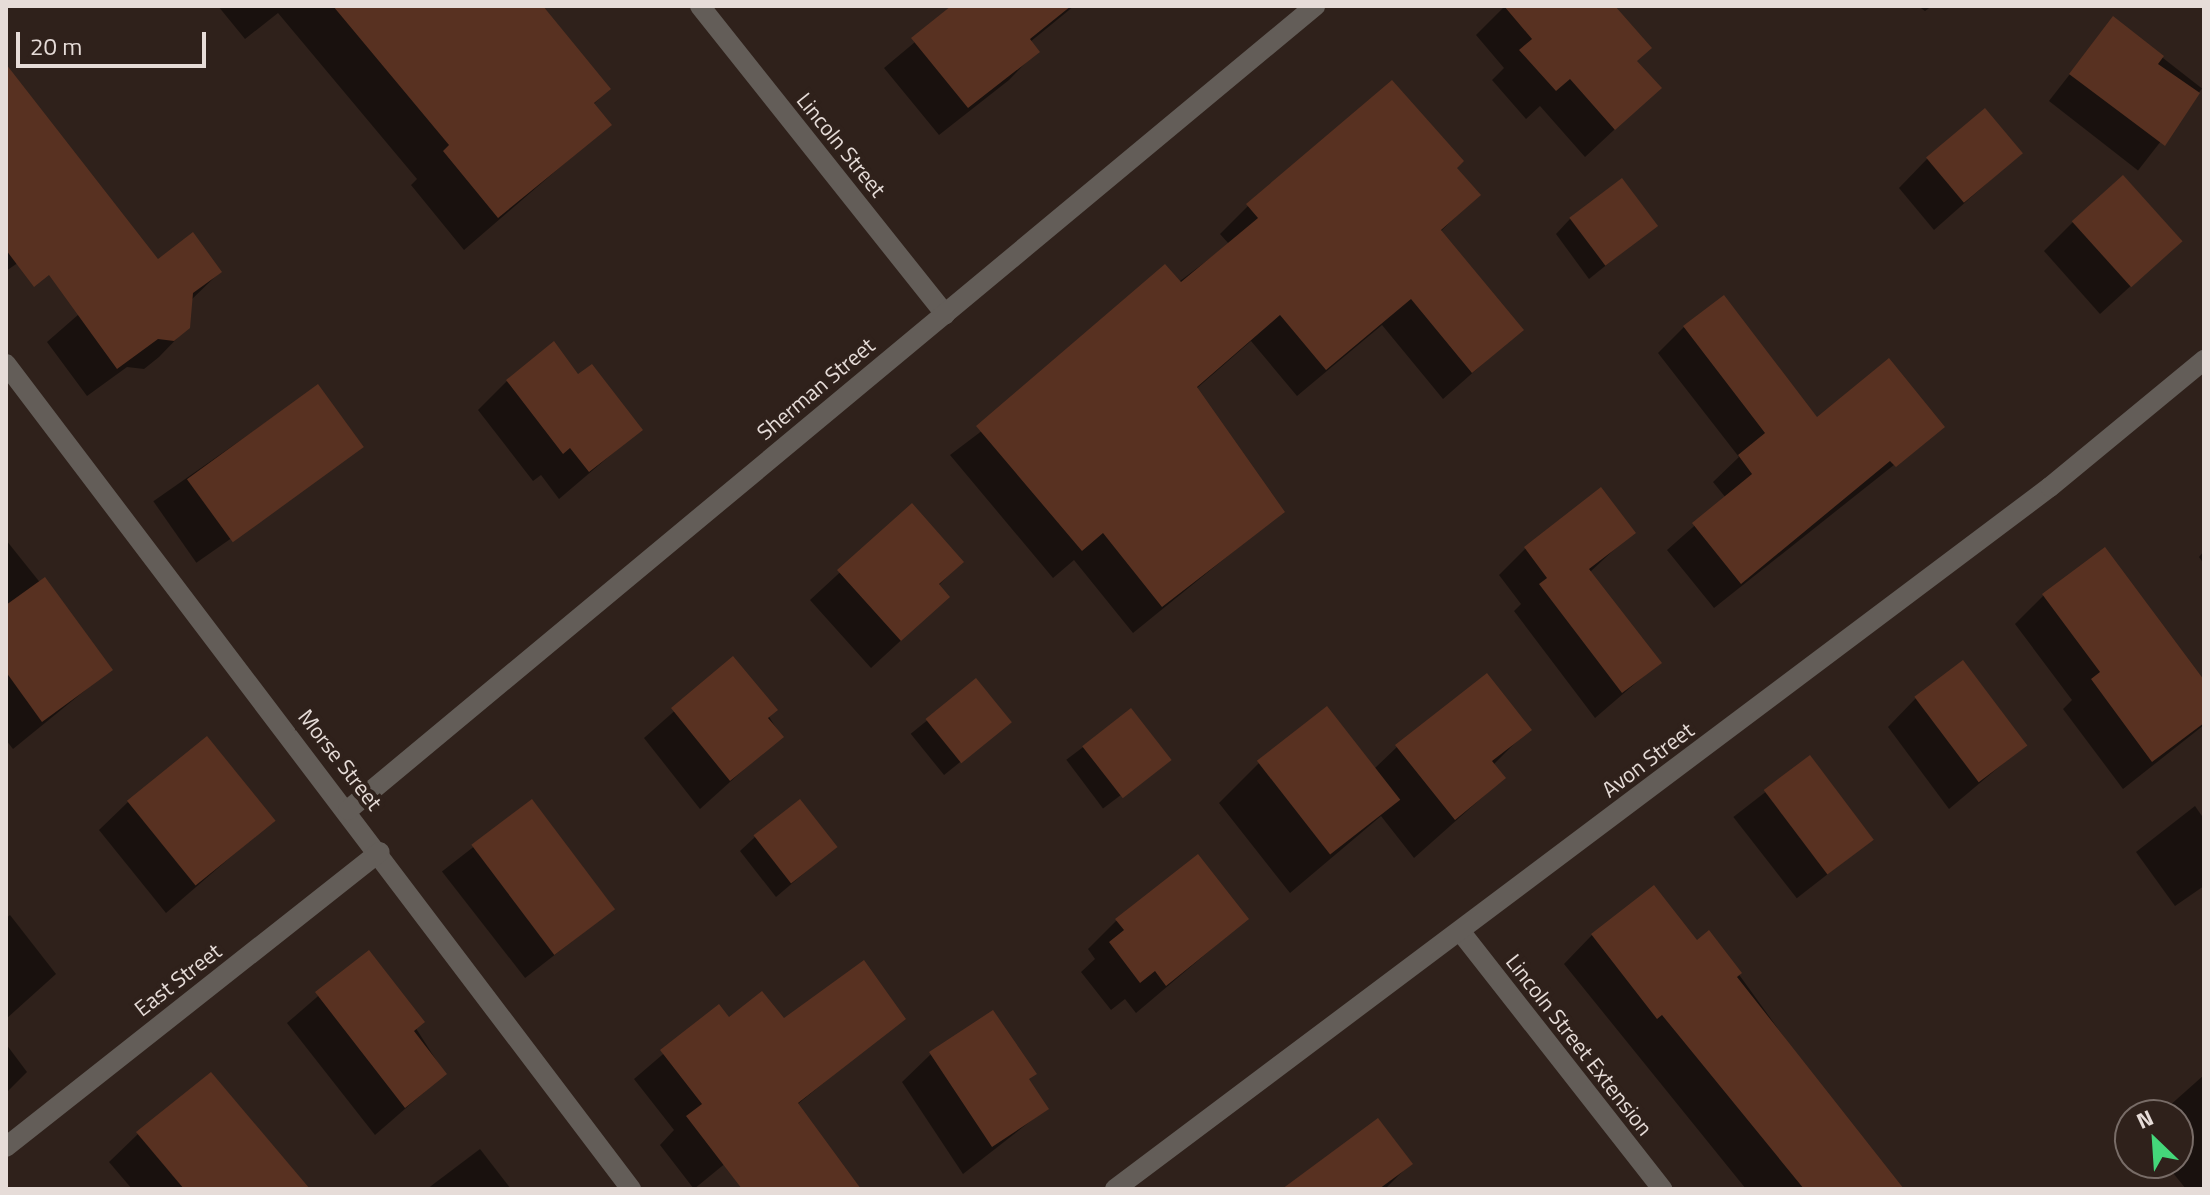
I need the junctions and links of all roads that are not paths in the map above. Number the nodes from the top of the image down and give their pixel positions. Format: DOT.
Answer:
graph roads {
  1 [pos="700,6"];
  2 [pos="1315,6"];
  3 [pos="945,314"];
  4 [pos="2204,360"];
  5 [pos="6,364"];
  6 [pos="348,810"];
  7 [pos="380,852"];
  8 [pos="1460,931"];
  9 [pos="6,1147"];
  10 [pos="631,1189"];
  11 [pos="1115,1189"];
  12 [pos="1662,1189"];
  1 -- 3 [label="street, Lincoln Street"];
  2 -- 3 [label="street, Sherman Street"];
  3 -- 6 [label="street, Sherman Street"];
  4 -- 8 [label="street, Avon Street"];
  5 -- 6 [label="street, Morse Street"];
  6 -- 7 [label="street, Morse Street"];
  7 -- 9 [label="street, East Street"];
  7 -- 10 [label="street, Morse Street"];
  8 -- 11 [label="street, Avon Street"];
  8 -- 12 [label="street, Lincoln Street Extension"];
}
